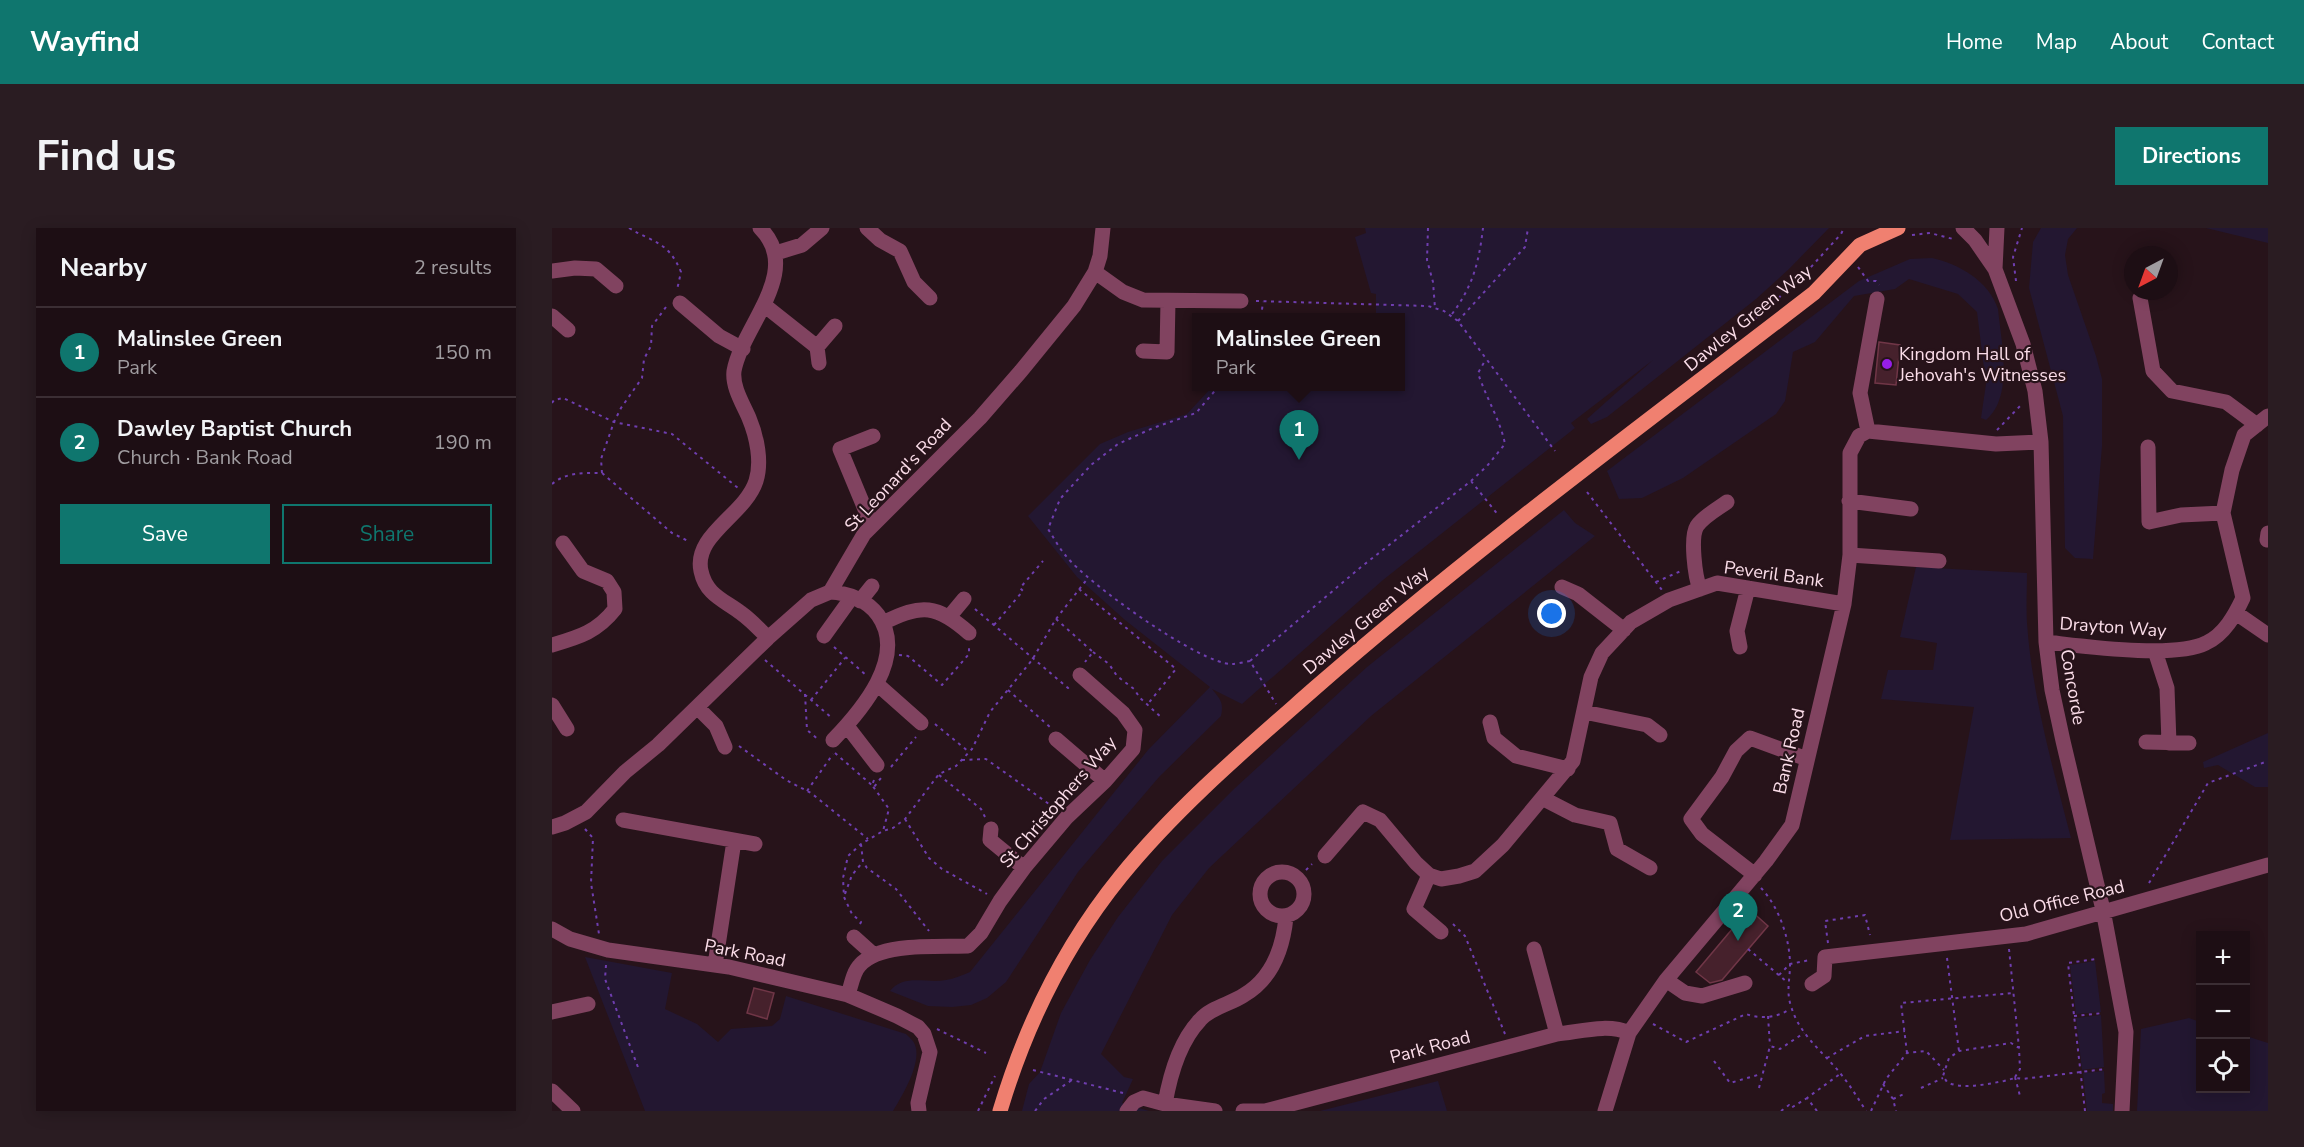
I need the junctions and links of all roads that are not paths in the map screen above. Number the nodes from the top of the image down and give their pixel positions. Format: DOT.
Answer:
graph roads {
  1 [pos="760,228"];
  2 [pos="822,228"];
  3 [pos="867,228"];
  4 [pos="1103,228"];
  5 [pos="1868,228"];
  6 [pos="1898,228"];
  7 [pos="1963,228"];
  8 [pos="1997,228"];
  9 [pos="1860,245"];
  10 [pos="776,253"];
  11 [pos="1995,269"];
  12 [pos="552,271"];
  13 [pos="1095,273"];
  14 [pos="616,286"];
  15 [pos="930,298"];
  16 [pos="1877,299"];
  17 [pos="2140,300"];
  18 [pos="674,301"];
  19 [pos="1168,301"];
  20 [pos="1241,301"];
  21 [pos="764,305"];
  22 [pos="552,316"];
  23 [pos="835,326"];
  24 [pos="568,330"];
  25 [pos="817,347"];
  26 [pos="743,349"];
  27 [pos="1143,351"];
  28 [pos="819,363"];
  29 [pos="2262,420"];
  30 [pos="1868,431"];
  31 [pos="873,436"];
  32 [pos="2041,442"];
  33 [pos="2148,447"];
  34 [pos="1727,501"];
  35 [pos="1849,501"];
  36 [pos="1911,509"];
  37 [pos="2223,513"];
  38 [pos="872,526"];
  39 [pos="563,543"];
  40 [pos="1850,555"];
  41 [pos="1939,561"];
  42 [pos="872,586"];
  43 [pos="1562,587"];
  44 [pos="1748,588"];
  45 [pos="1700,589"];
  46 [pos="830,592"];
  47 [pos="856,599"];
  48 [pos="964,599"];
  49 [pos="1844,604"];
  50 [pos="2236,613"];
  51 [pos="949,617"];
  52 [pos="884,623"];
  53 [pos="1624,630"];
  54 [pos="969,633"];
  55 [pos="2268,635"];
  56 [pos="824,636"];
  57 [pos="768,638"];
  58 [pos="2046,642"];
  59 [pos="552,645"];
  60 [pos="1740,647"];
  61 [pos="2155,651"];
  62 [pos="1080,675"];
  63 [pos="877,684"];
  64 [pos="552,705"];
  65 [pos="697,707"];
  66 [pos="1584,712"];
  67 [pos="1490,722"];
  68 [pos="921,723"];
  69 [pos="846,727"];
  70 [pos="567,729"];
  71 [pos="1660,735"];
  72 [pos="1056,739"];
  73 [pos="2146,742"];
  74 [pos="2169,742"];
  75 [pos="2189,743"];
  76 [pos="732,746"];
  77 [pos="831,746"];
  78 [pos="1807,759"];
  79 [pos="877,765"];
  80 [pos="1568,769"];
  81 [pos="1105,782"];
  82 [pos="1542,798"];
  83 [pos="623,820"];
  84 [pos="552,827"];
  85 [pos="992,829"];
  86 [pos="734,841"];
  87 [pos="755,844"];
  88 [pos="1325,856"];
  89 [pos="2268,864"];
  90 [pos="1024,868"];
  91 [pos="1650,868"];
  92 [pos="1429,875"];
  93 [pos="1753,877"];
  94 [pos="2103,910"];
  95 [pos="1286,917"];
  96 [pos="1446,927"];
  97 [pos="552,929"];
  98 [pos="854,937"];
  99 [pos="1534,949"];
  100 [pos="874,955"];
  101 [pos="715,964"];
  102 [pos="1666,980"];
  103 [pos="1745,983"];
  104 [pos="1812,984"];
  105 [pos="848,995"];
  106 [pos="588,1004"];
  107 [pos="552,1012"];
  108 [pos="1629,1033"];
  109 [pos="1557,1034"];
  110 [pos="552,1091"];
  111 [pos="1165,1104"];
  112 [pos="573,1111"];
  113 [pos="919,1111"];
  114 [pos="1000,1111"];
  115 [pos="1127,1111"];
  116 [pos="1215,1111"];
  117 [pos="1243,1111"];
  118 [pos="1605,1111"];
  119 [pos="2122,1111"];
  1 -- 10 [label="street"];
  2 -- 10 [label="street"];
  3 -- 15 [label="street"];
  4 -- 13 [label="street"];
  5 -- 9 [label="main road, Dawley Green Way"];
  6 -- 9 [label="main road, Dawley Green Way"];
  7 -- 11 [label="street, Concorde"];
  8 -- 11 [label="street, Concorde"];
  9 -- 114 [label="main road, Dawley Green Way"];
  10 -- 21 [label="street"];
  11 -- 32 [label="street, Concorde"];
  12 -- 14 [label="street"];
  13 -- 19 [label="street"];
  13 -- 38 [label="street, St Leonard's Road"];
  16 -- 30 [label="street"];
  17 -- 29 [label="street"];
  18 -- 26 [label="street"];
  19 -- 20 [label="street"];
  19 -- 27 [label="street"];
  21 -- 25 [label="street"];
  21 -- 26 [label="street"];
  22 -- 24 [label="street"];
  23 -- 25 [label="street"];
  25 -- 28 [label="street"];
  26 -- 57 [label="street"];
  29 -- 37 [label="street"];
  30 -- 32 [label="street"];
  30 -- 35 [label="street, Bank Road"];
  31 -- 38 [label="street"];
  32 -- 58 [label="street, Concorde"];
  33 -- 37 [label="street"];
  34 -- 45 [label="street"];
  35 -- 36 [label="street"];
  35 -- 40 [label="street, Bank Road"];
  37 -- 50 [label="street"];
  38 -- 46 [label="street, St Leonard's Road"];
  39 -- 59 [label="street"];
  40 -- 41 [label="street"];
  40 -- 49 [label="street, Bank Road"];
  42 -- 47 [label="street"];
  43 -- 53 [label="street"];
  44 -- 45 [label="street, Peveril Bank"];
  44 -- 49 [label="street, Peveril Bank"];
  44 -- 60 [label="street"];
  45 -- 53 [label="street, Peveril Bank"];
  46 -- 47 [label="street"];
  46 -- 57 [label="street"];
  47 -- 52 [label="street"];
  47 -- 56 [label="street"];
  48 -- 51 [label="street"];
  49 -- 78 [label="street, Bank Road"];
  50 -- 55 [label="street"];
  50 -- 61 [label="street, Drayton Way"];
  51 -- 52 [label="street"];
  51 -- 54 [label="street"];
  52 -- 63 [label="street"];
  53 -- 66 [label="street, Peveril Bank"];
  57 -- 65 [label="street"];
  58 -- 61 [label="street, Drayton Way"];
  58 -- 94 [label="street, Concorde"];
  61 -- 74 [label="street"];
  62 -- 81 [label="street, St Christophers Way"];
  63 -- 68 [label="street"];
  63 -- 69 [label="street"];
  64 -- 70 [label="street"];
  65 -- 76 [label="street"];
  65 -- 84 [label="street"];
  66 -- 71 [label="street"];
  66 -- 80 [label="street, Peveril Bank"];
  67 -- 80 [label="street"];
  69 -- 77 [label="street"];
  69 -- 79 [label="street"];
  72 -- 81 [label="street"];
  73 -- 74 [label="street"];
  74 -- 75 [label="street"];
  78 -- 93 [label="street, Bank Road"];
  78 -- 93 [label="street"];
  80 -- 82 [label="street, Peveril Bank"];
  81 -- 90 [label="street, St Christophers Way"];
  82 -- 91 [label="street"];
  82 -- 92 [label="street, Peveril Bank"];
  83 -- 86 [label="street"];
  85 -- 90 [label="street"];
  86 -- 87 [label="street"];
  86 -- 101 [label="street"];
  88 -- 92 [label="street"];
  89 -- 94 [label="street, Old Office Road"];
  90 -- 100 [label="street, St Christophers Way"];
  92 -- 96 [label="street"];
  93 -- 102 [label="street, Bank Road"];
  94 -- 104 [label="street, Old Office Road"];
  94 -- 119 [label="street, Concorde"];
  95 -- 95 [label="street"];
  95 -- 111 [label="street"];
  97 -- 101 [label="street, Park Road"];
  98 -- 100 [label="street"];
  99 -- 109 [label="street"];
  100 -- 105 [label="street"];
  101 -- 105 [label="street, Park Road"];
  102 -- 103 [label="street"];
  102 -- 108 [label="street, Bank Road"];
  105 -- 113 [label="street, Park Road"];
  106 -- 107 [label="street"];
  108 -- 109 [label="street, Park Road"];
  108 -- 118 [label="street, Bank Road"];
  109 -- 117 [label="street, Park Road"];
  110 -- 112 [label="street"];
  111 -- 115 [label="street"];
  111 -- 116 [label="street"];
}
